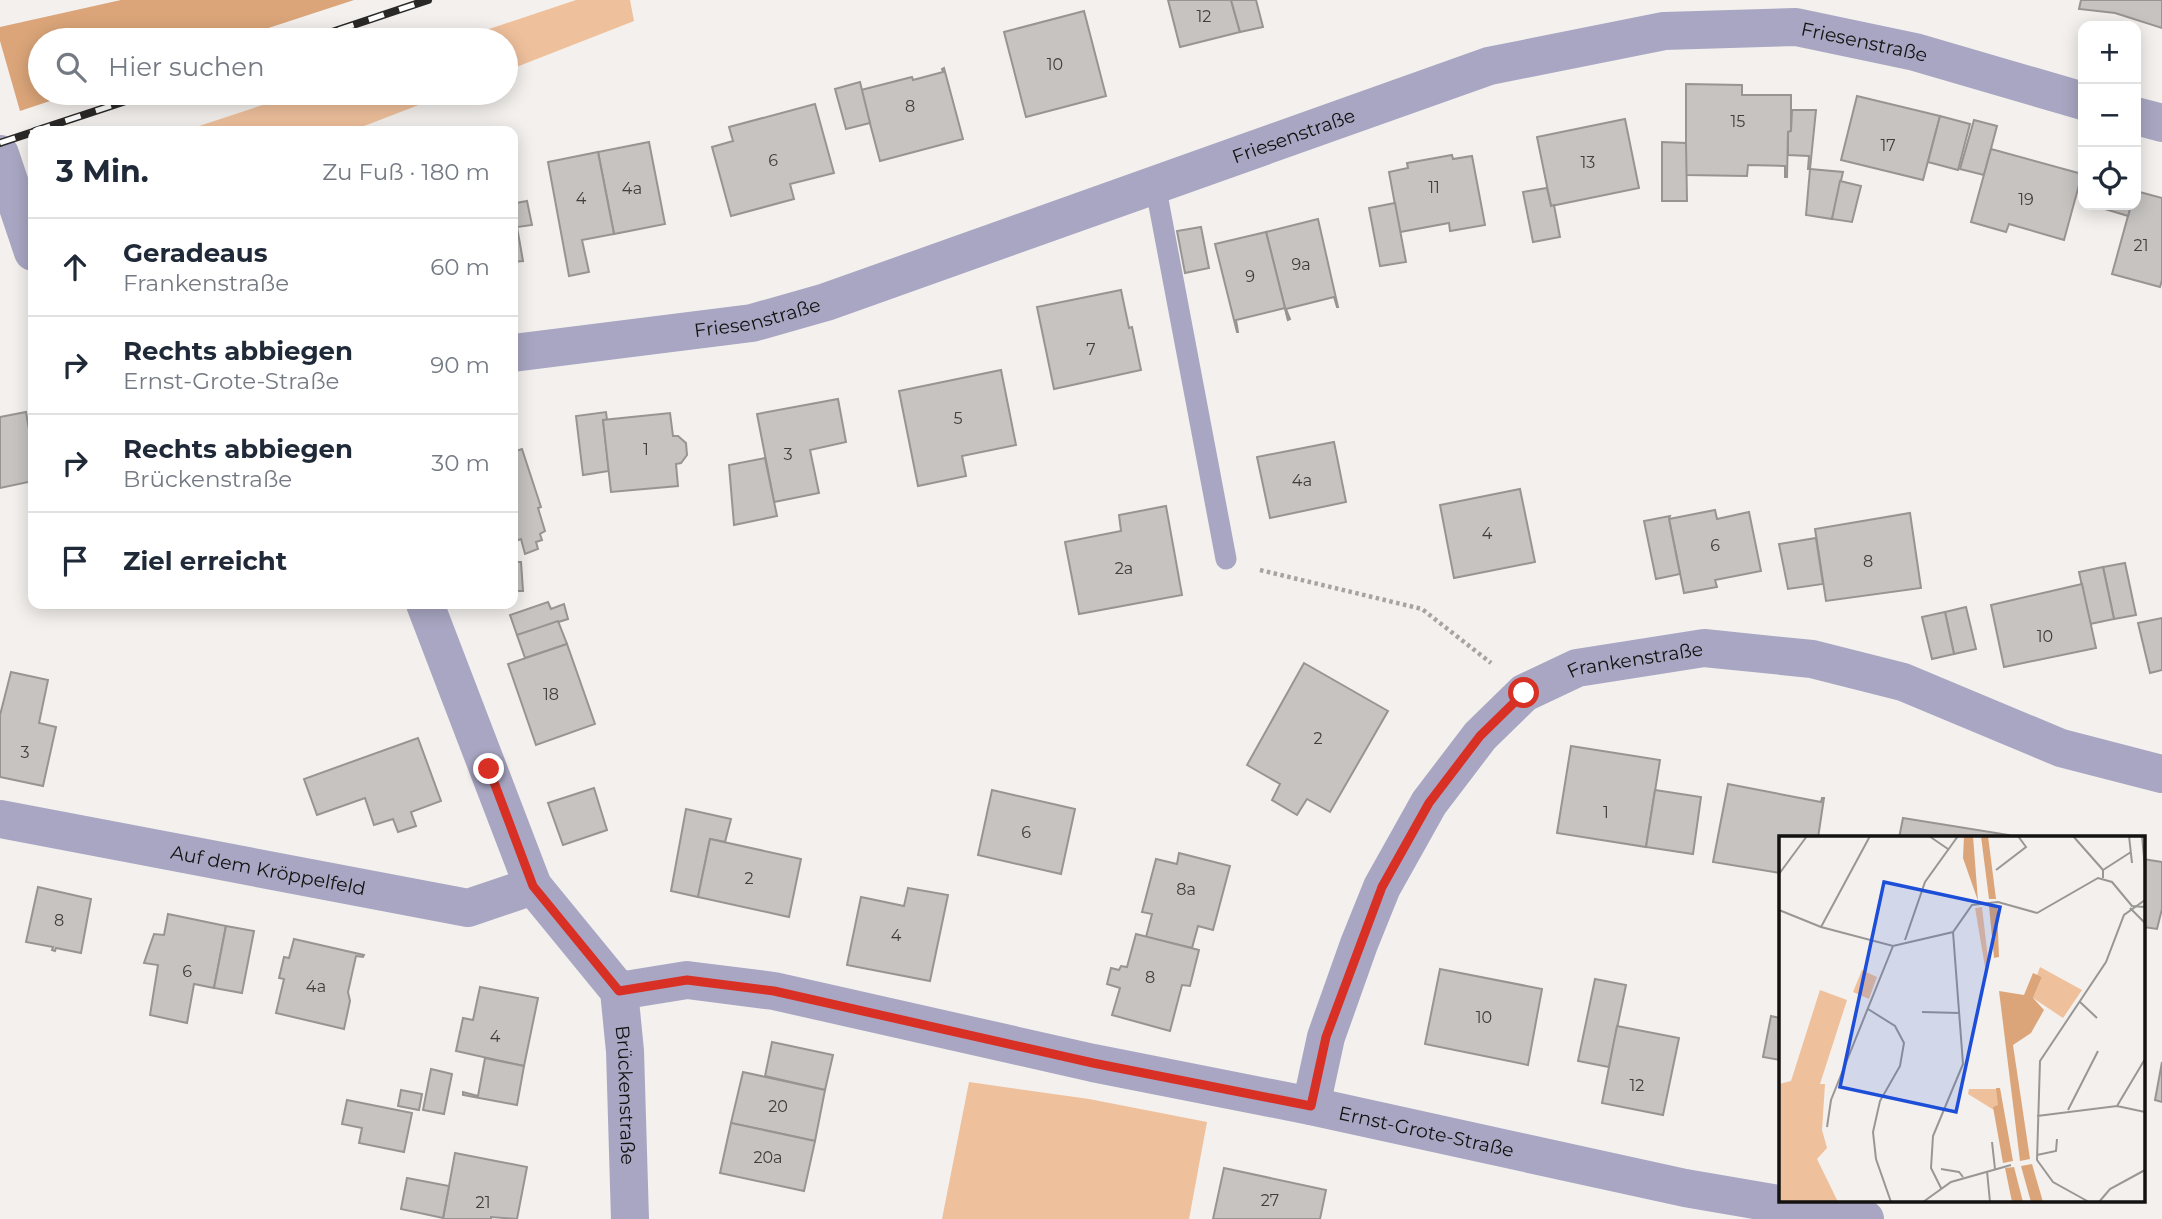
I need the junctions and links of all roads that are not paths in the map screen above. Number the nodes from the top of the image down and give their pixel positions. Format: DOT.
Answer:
graph roads {
  1 [pos="2078,99"];
  2 [pos="2141,117"];
  3 [pos="2162,123"];
  4 [pos="4,167"];
  5 [pos="1155,184"];
  6 [pos="28,237"];
  7 [pos="518,352"];
  8 [pos="1226,559"];
  9 [pos="427,609"];
  10 [pos="2162,774"];
  11 [pos="0,818"];
  12 [pos="533,886"];
  13 [pos="619,991"];
  14 [pos="1311,1106"];
  15 [pos="630,1219"];
  16 [pos="1865,1219"];
  1 -- 5 [label="street, Friesenstraße"];
  2 -- 3 [label="street"];
  4 -- 6 [label="street"];
  5 -- 7 [label="street, Friesenstraße"];
  5 -- 8 [label="lane"];
  9 -- 12 [label="street"];
  10 -- 14 [label="street, Frankenstraße"];
  11 -- 12 [label="street, Auf dem Kröppelfeld"];
  12 -- 13 [label="street"];
  13 -- 14 [label="street, Ernst-Grote-Straße"];
  13 -- 15 [label="street, Brückenstraße"];
  14 -- 16 [label="street, Ernst-Grote-Straße"];
}
